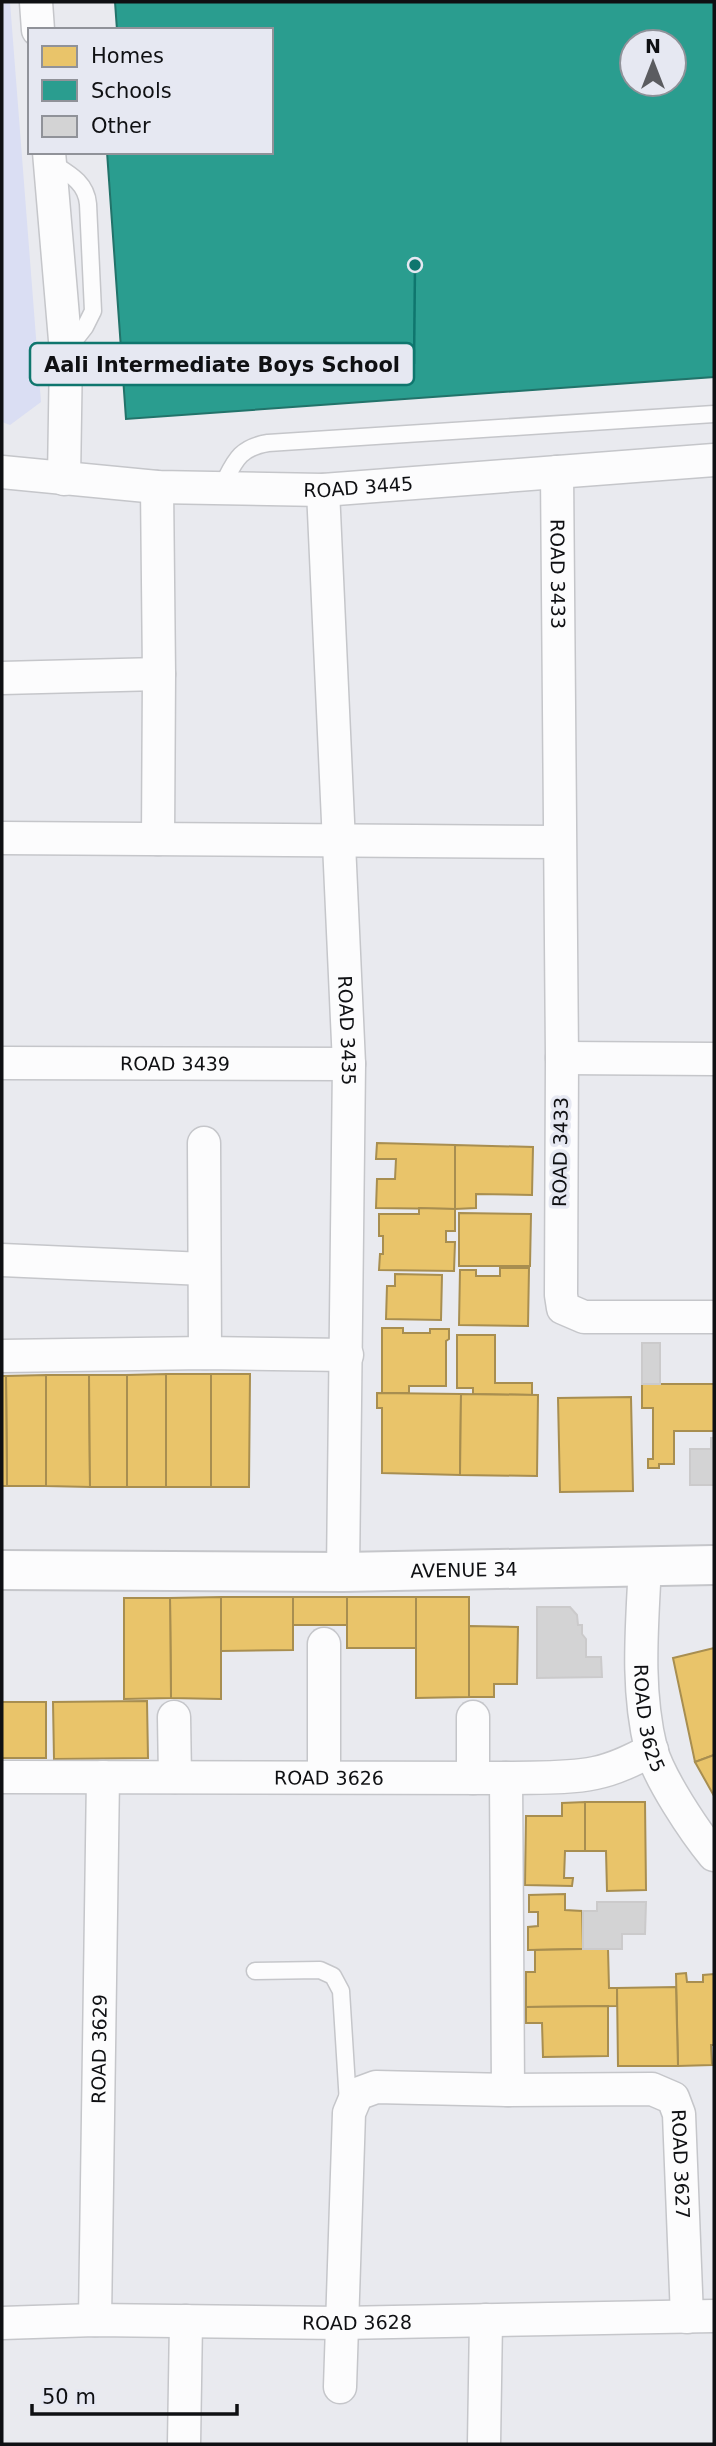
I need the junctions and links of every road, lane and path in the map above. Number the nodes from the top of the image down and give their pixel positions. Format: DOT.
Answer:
graph roads {
  1 [pos="36,2"];
  2 [pos="38,28"];
  3 [pos="49,157"];
  4 [pos="714,414"];
  5 [pos="714,460"];
  6 [pos="2,472"];
  7 [pos="557,472"];
  8 [pos="64,480"];
  9 [pos="157,487"];
  10 [pos="221,488"];
  11 [pos="323,490"];
  12 [pos="159,674"];
  13 [pos="2,678"];
  14 [pos="2,838"];
  15 [pos="158,839"];
  16 [pos="339,840"];
  17 [pos="559,842"];
  18 [pos="562,1058"];
  19 [pos="714,1059"];
  20 [pos="2,1063"];
  21 [pos="349,1064"];
  22 [pos="204,1143"];
  23 [pos="2,1260"];
  24 [pos="204,1269"];
  25 [pos="714,1317"];
  26 [pos="205,1353"];
  27 [pos="347,1354"];
  28 [pos="2,1356"];
  29 [pos="2,1550"];
  30 [pos="714,1564"];
  31 [pos="645,1565"];
  32 [pos="2,1570"];
  33 [pos="214,1572"];
  34 [pos="343,1572"];
  35 [pos="324,1644"];
  36 [pos="174,1717"];
  37 [pos="473,1717"];
  38 [pos="652,1750"];
  39 [pos="103,1776"];
  40 [pos="2,1777"];
  41 [pos="175,1777"];
  42 [pos="324,1777"];
  43 [pos="472,1778"];
  44 [pos="506,1778"];
  45 [pos="714,1856"];
  46 [pos="255,1971"];
  47 [pos="508,2090"];
  48 [pos="349,2113"];
  49 [pos="701,2317"];
  50 [pos="94,2320"];
  51 [pos="186,2320"];
  52 [pos="486,2320"];
  53 [pos="2,2323"];
  54 [pos="341,2323"];
  55 [pos="340,2387"];
  56 [pos="184,2444"];
  57 [pos="484,2444"];
  1 -- 2 [label="street"];
  3 -- 8 [label="street"];
  4 -- 10 [label="lane"];
  5 -- 7 [label="street, ROAD 3445"];
  6 -- 8 [label="street, ROAD 3445"];
  7 -- 11 [label="street, ROAD 3445"];
  7 -- 17 [label="street, ROAD 3433"];
  8 -- 9 [label="street, ROAD 3445"];
  9 -- 10 [label="street, ROAD 3445"];
  9 -- 12 [label="street"];
  10 -- 11 [label="street, ROAD 3445"];
  11 -- 16 [label="street, ROAD 3435"];
  12 -- 13 [label="street"];
  12 -- 15 [label="street"];
  14 -- 15 [label="street"];
  15 -- 16 [label="street"];
  16 -- 17 [label="street"];
  16 -- 21 [label="street, ROAD 3435"];
  17 -- 18 [label="street, ROAD 3433"];
  18 -- 19 [label="street"];
  18 -- 25 [label="street, ROAD 3433"];
  20 -- 21 [label="street, ROAD 3439"];
  21 -- 27 [label="street, ROAD 3435"];
  22 -- 24 [label="street"];
  23 -- 24 [label="street"];
  24 -- 26 [label="street"];
  26 -- 27 [label="street"];
  26 -- 28 [label="street"];
  27 -- 34 [label="street, ROAD 3435"];
  29 -- 33 [label="street, AVENUE 34"];
  30 -- 31 [label="street, AVENUE 34"];
  31 -- 34 [label="street, AVENUE 34"];
  31 -- 38 [label="street, ROAD 3625"];
  32 -- 33 [label="street, AVENUE 34"];
  33 -- 34 [label="street, AVENUE 34"];
  35 -- 42 [label="street"];
  36 -- 41 [label="street"];
  37 -- 43 [label="street"];
  38 -- 44 [label="street, ROAD 3626"];
  38 -- 45 [label="street, ROAD 3625"];
  39 -- 40 [label="street, ROAD 3626"];
  39 -- 41 [label="street, ROAD 3626"];
  39 -- 50 [label="street, ROAD 3629"];
  41 -- 42 [label="street, ROAD 3626"];
  42 -- 43 [label="street, ROAD 3626"];
  43 -- 44 [label="street, ROAD 3626"];
  44 -- 47 [label="street"];
  46 -- 48 [label="lane"];
  47 -- 48 [label="street, ROAD 3627"];
  47 -- 49 [label="street, ROAD 3627"];
  48 -- 54 [label="street"];
  49 -- 52 [label="street, ROAD 3628"];
  50 -- 51 [label="street, ROAD 3628"];
  50 -- 53 [label="street, ROAD 3628"];
  51 -- 54 [label="street, ROAD 3628"];
  51 -- 56 [label="street"];
  52 -- 54 [label="street, ROAD 3628"];
  52 -- 57 [label="street"];
  54 -- 55 [label="street"];
}
